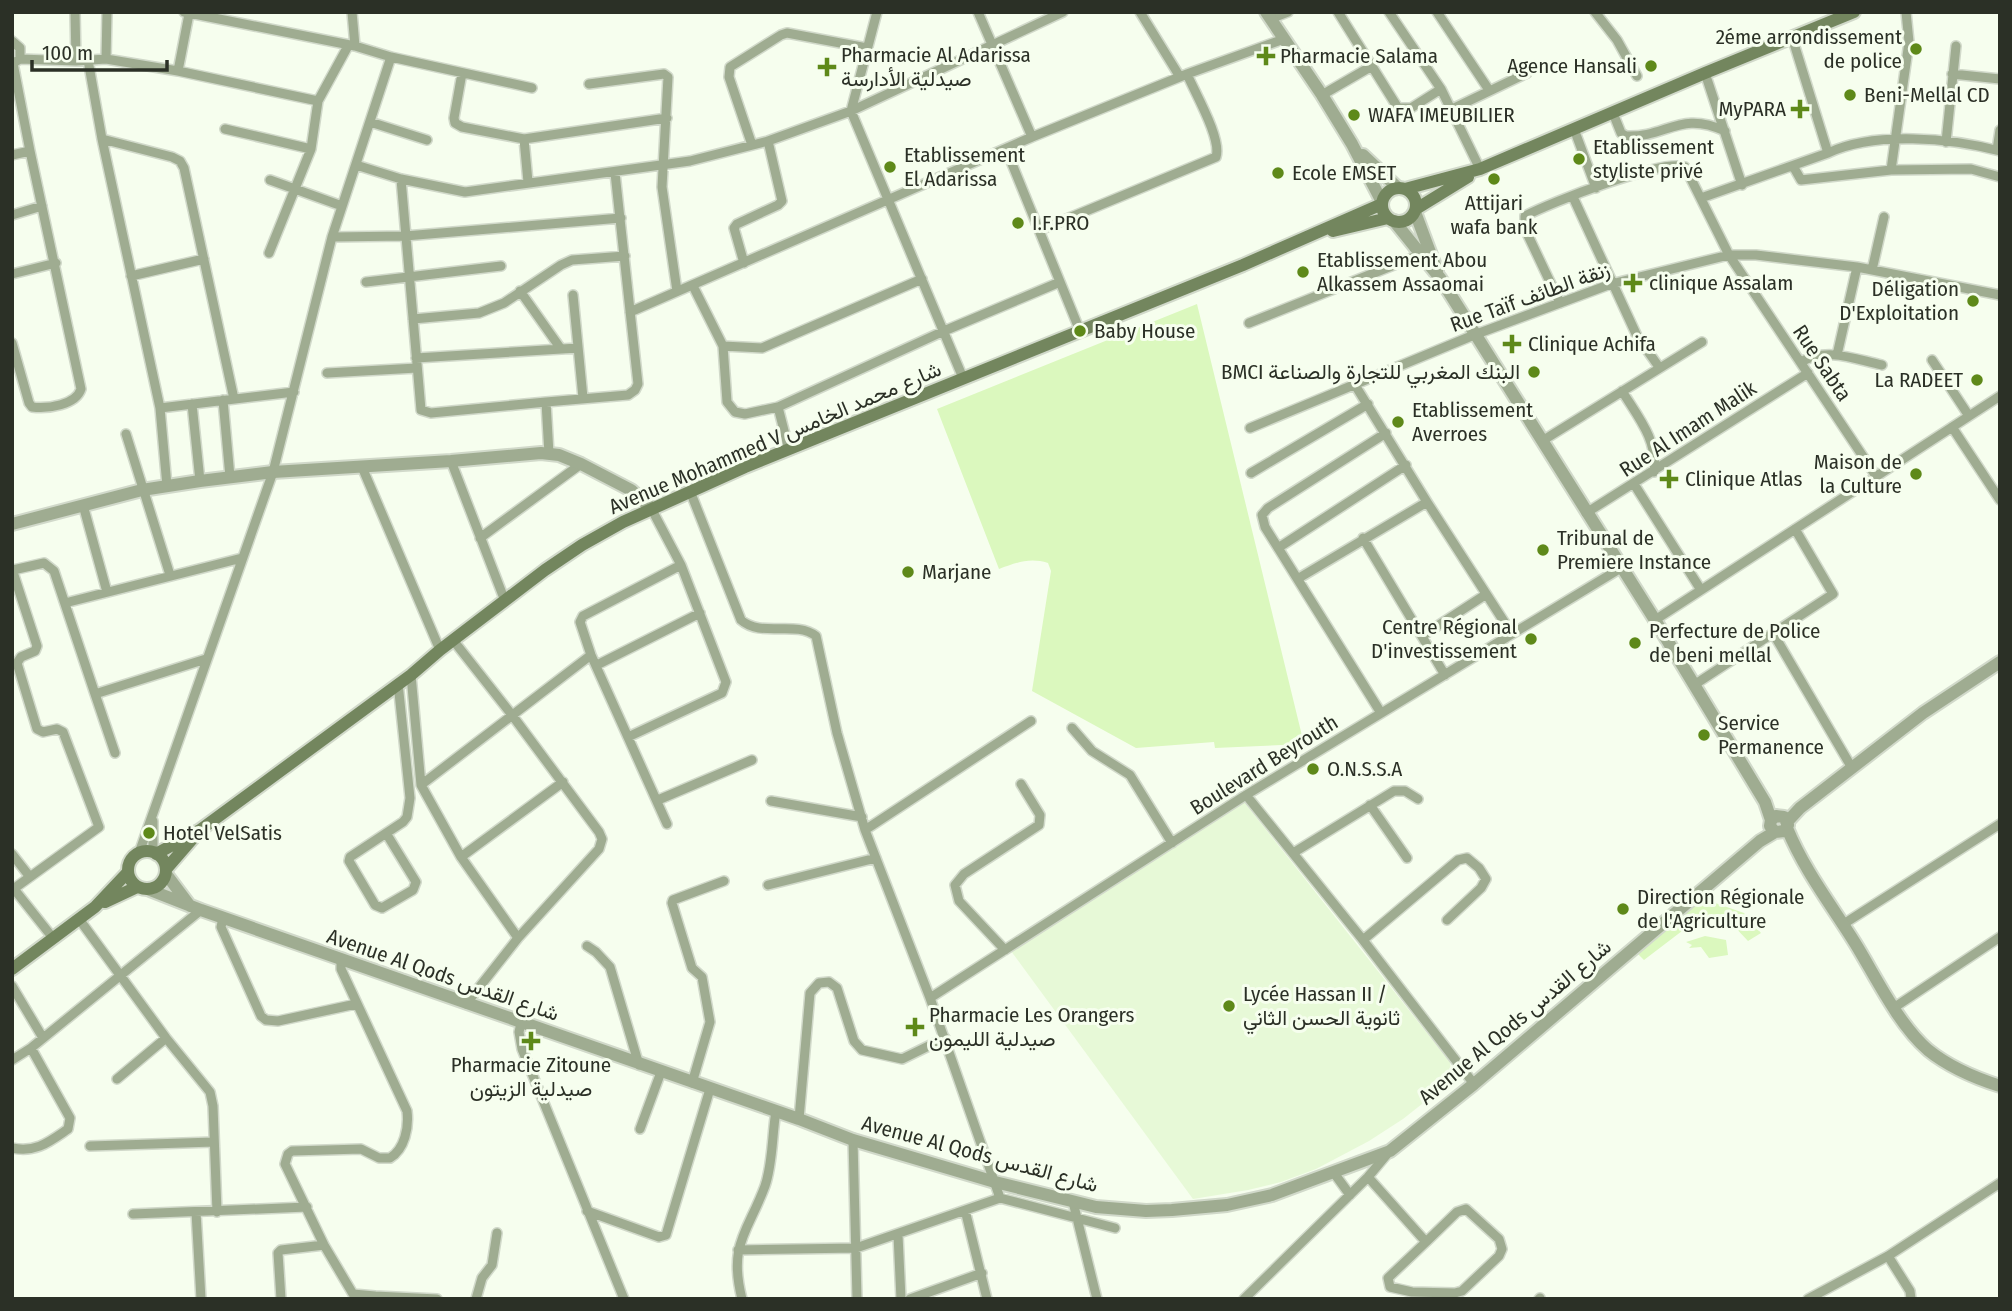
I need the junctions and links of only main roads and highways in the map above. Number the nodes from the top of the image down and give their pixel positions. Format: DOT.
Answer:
graph roads {
  1 [pos="1854,12"];
  2 [pos="1480,169"];
  3 [pos="1402,189"];
  4 [pos="1382,203"];
  5 [pos="1416,210"];
  6 [pos="1391,220"];
  7 [pos="1309,237"];
  8 [pos="201,830"];
  9 [pos="155,853"];
  10 [pos="167,871"];
  11 [pos="128,872"];
  12 [pos="144,888"];
  13 [pos="95,907"];
  14 [pos="12,968"];
  1 -- 2 [label="main road"];
  2 -- 3 [label="main road"];
  2 -- 5 [label="main road"];
  3 -- 4 [label="main road"];
  3 -- 5 [label="main road"];
  4 -- 6 [label="main road"];
  4 -- 7 [label="main road"];
  5 -- 6 [label="main road"];
  6 -- 7 [label="main road"];
  7 -- 8 [label="main road, Avenue Mohammed V شارع محمد الخامس"];
  8 -- 9 [label="main road, Avenue Mohammed V شارع محمد الخامس"];
  8 -- 10 [label="main road, Avenue Mohammed V شارع محمد الخامس"];
  9 -- 10 [label="main road"];
  9 -- 11 [label="main road"];
  10 -- 12 [label="main road"];
  11 -- 12 [label="main road"];
  11 -- 13 [label="main road"];
  12 -- 13 [label="main road"];
  13 -- 14 [label="main road"];
}
